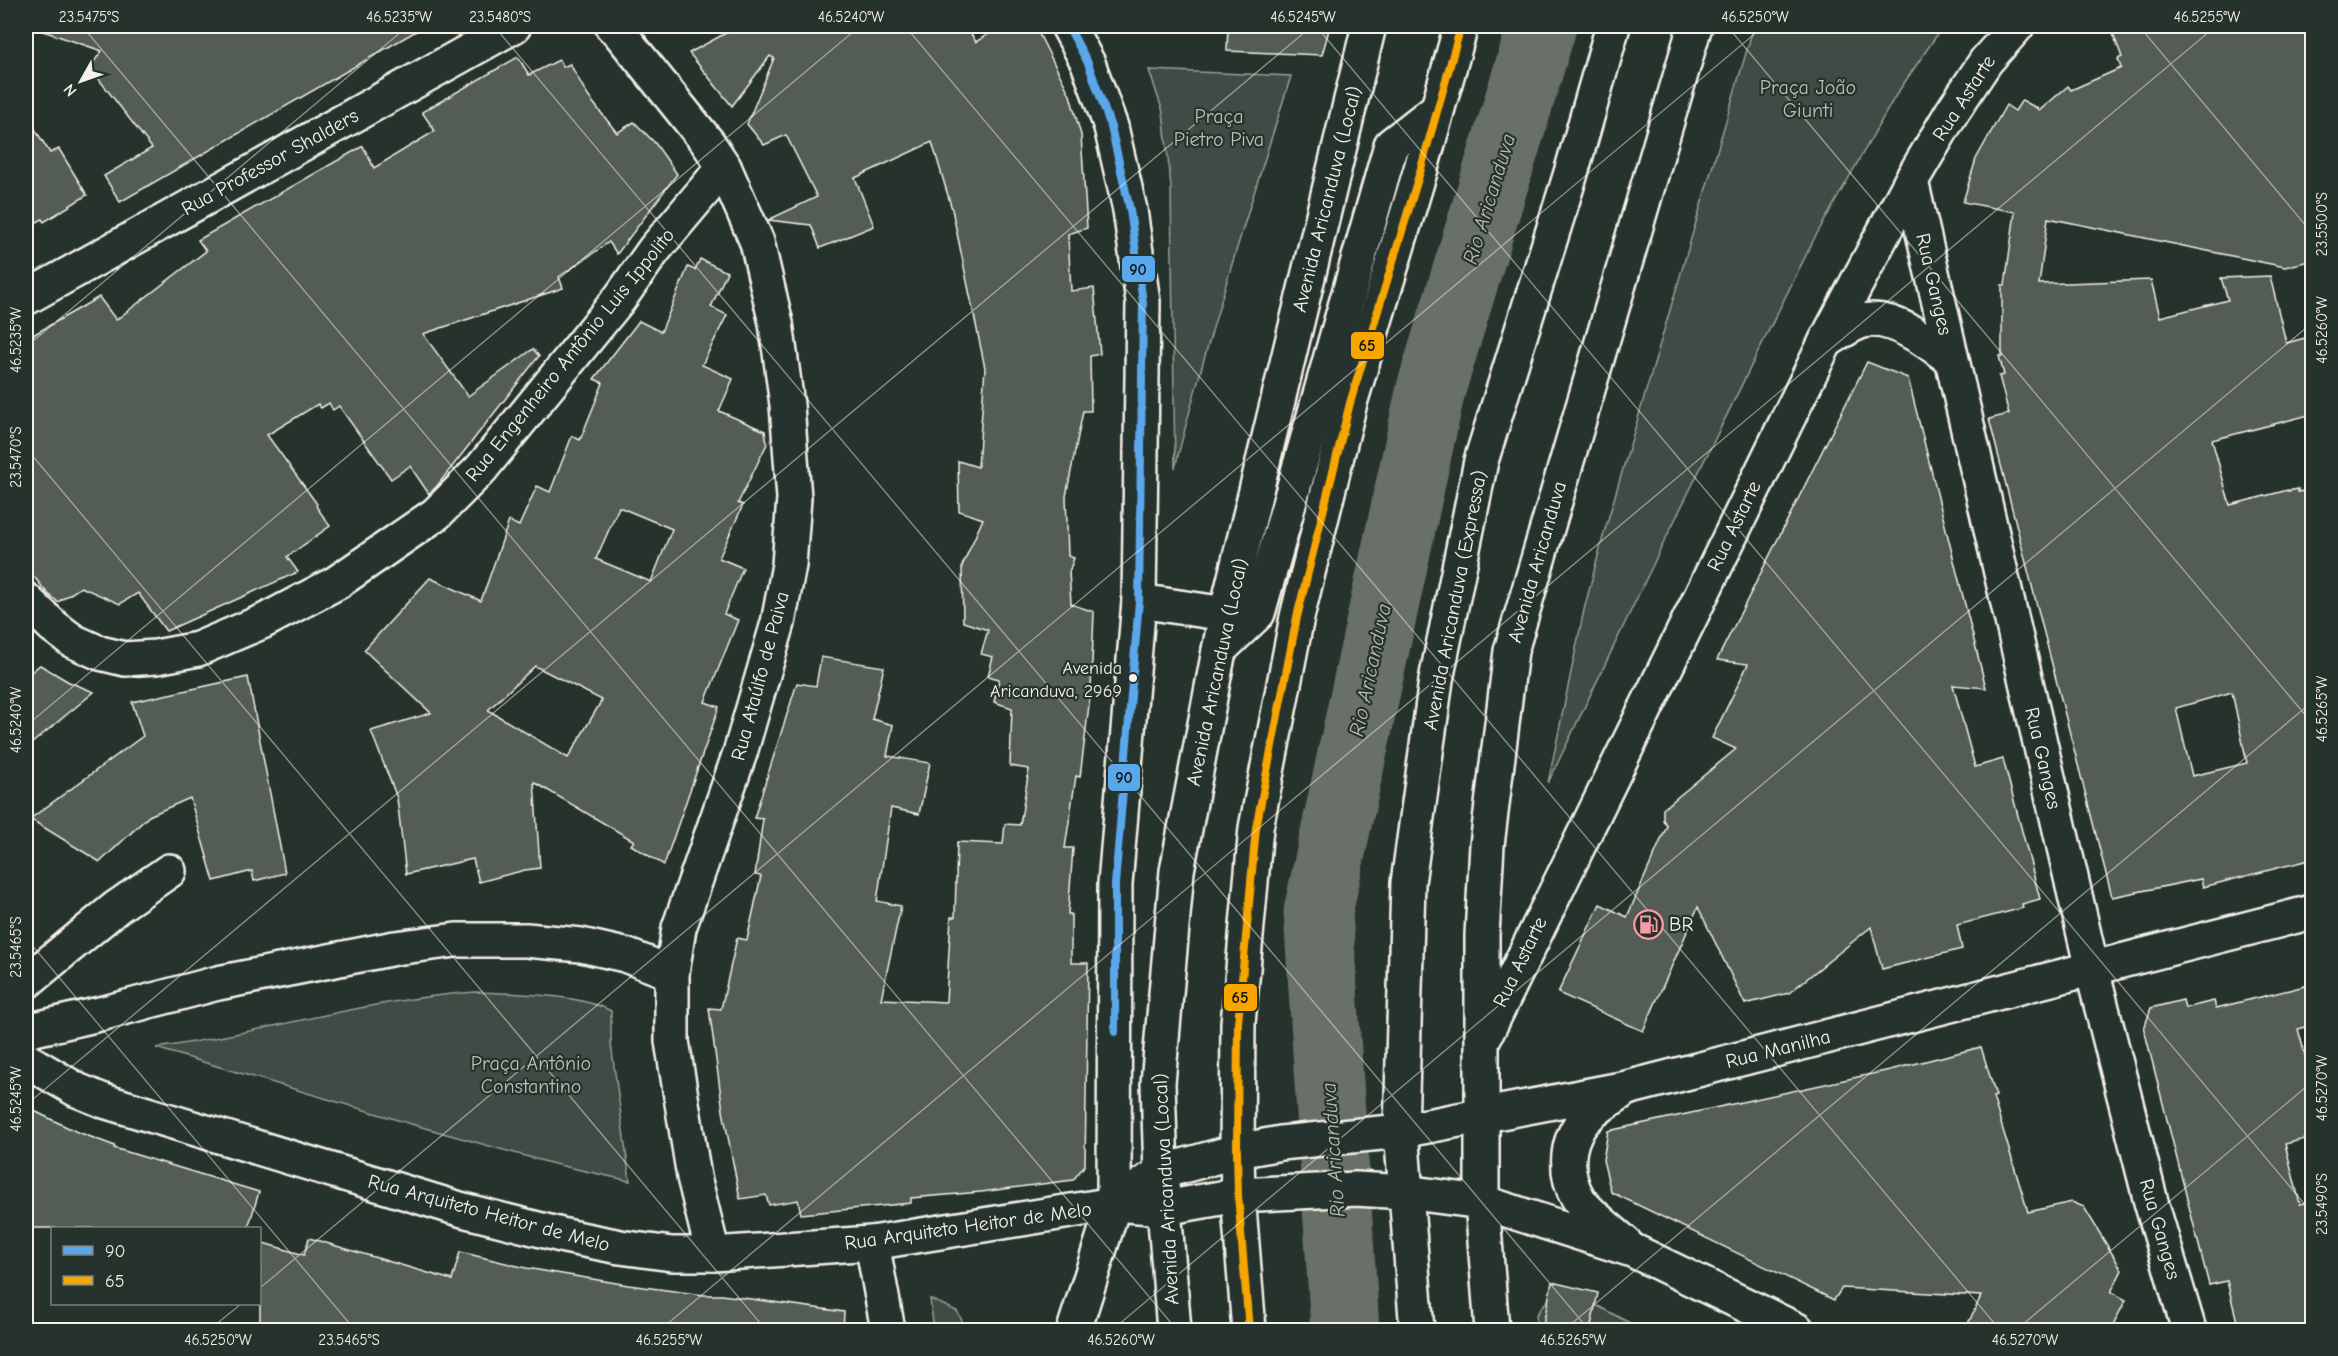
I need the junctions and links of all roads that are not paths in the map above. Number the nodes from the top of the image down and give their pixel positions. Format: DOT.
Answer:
graph roads {
  1 [pos="514,26"];
  2 [pos="612,26"];
  3 [pos="1068,26"];
  4 [pos="1369,26"];
  5 [pos="1461,26"];
  6 [pos="1613,26"];
  7 [pos="1695,26"];
  8 [pos="2017,26"];
  9 [pos="1437,109"];
  10 [pos="724,167"];
  11 [pos="1911,181"];
  12 [pos="26,298"];
  13 [pos="1826,341"];
  14 [pos="1951,359"];
  15 [pos="26,600"];
  16 [pos="1138,601"];
  17 [pos="1226,614"];
  18 [pos="1219,650"];
  19 [pos="169,871"];
  20 [pos="2313,912"];
  21 [pos="2092,969"];
  22 [pos="672,973"];
  23 [pos="26,982"];
  24 [pos="26,1031"];
  25 [pos="1481,1043"];
  26 [pos="26,1060"];
  27 [pos="1627,1088"];
  28 [pos="1481,1116"];
  29 [pos="1401,1131"];
  30 [pos="1237,1151"];
  31 [pos="1161,1172"];
  32 [pos="1405,1192"];
  33 [pos="1238,1195"];
  34 [pos="1482,1202"];
  35 [pos="1114,1204"];
  36 [pos="1164,1208"];
  37 [pos="872,1243"];
  38 [pos="1632,1250"];
  39 [pos="713,1254"];
  40 [pos="888,1330"];
  41 [pos="1074,1330"];
  42 [pos="1173,1330"];
  43 [pos="1249,1330"];
  44 [pos="1417,1330"];
  45 [pos="1492,1330"];
  46 [pos="1797,1330"];
  47 [pos="2189,1330"];
  1 -- 12 [label="main road, Rua Professor Shalders"];
  2 -- 10 [label="main road, Rua Ataúlfo de Paiva"];
  3 -- 16 [label="main road"];
  4 -- 17 [label="main road, Avenida Aricanduva (Local)"];
  5 -- 9 [label="main road"];
  6 -- 29 [label="main road, Avenida Aricanduva (Expressa)"];
  7 -- 25 [label="main road, Avenida Aricanduva"];
  8 -- 11 [label="main road, Rua Astarte"];
  9 -- 18 [label="main road"];
  9 -- 30 [label="main road"];
  10 -- 15 [label="main road, Rua Engenheiro Antônio Luis Ippolito"];
  10 -- 22 [label="main road, Rua Ataúlfo de Paiva"];
  11 -- 13 [label="main road, Rua Astarte"];
  11 -- 14 [label="main road, Rua Ganges"];
  13 -- 14 [label="main road"];
  13 -- 25 [label="main road, Rua Astarte"];
  14 -- 21 [label="main road, Rua Ganges"];
  16 -- 17 [label="main road"];
  16 -- 35 [label="main road"];
  17 -- 18 [label="main road, Avenida Aricanduva (Local)"];
  18 -- 31 [label="main road, Avenida Aricanduva (Local)"];
  19 -- 23 [label="main road"];
  20 -- 21 [label="main road, Rua Manilha"];
  21 -- 27 [label="main road, Rua Manilha"];
  21 -- 47 [label="main road, Rua Ganges"];
  22 -- 24 [label="main road"];
  22 -- 39 [label="main road, Rua Ataúlfo de Paiva"];
  25 -- 28 [label="main road, Avenida Aricanduva"];
  26 -- 39 [label="main road, Rua Arquiteto Heitor de Melo"];
  27 -- 28 [label="main road, Rua Manilha"];
  27 -- 38 [label="main road"];
  28 -- 29 [label="main road, Rua Manilha"];
  28 -- 34 [label="main road"];
  29 -- 30 [label="main road, Rua Manilha"];
  29 -- 32 [label="main road, Avenida Aricanduva (Expressa)"];
  30 -- 31 [label="main road, Rua Arquiteto Heitor de Melo"];
  30 -- 33 [label="main road"];
  31 -- 35 [label="main road, Rua Arquiteto Heitor de Melo"];
  31 -- 36 [label="main road, Avenida Aricanduva (Local)"];
  32 -- 33 [label="main road, Rua Arquiteto Heitor de Melo"];
  32 -- 34 [label="main road, Rua Arquiteto Heitor de Melo"];
  32 -- 44 [label="main road, Avenida Aricanduva (Expressa)"];
  33 -- 36 [label="main road, Rua Arquiteto Heitor de Melo"];
  33 -- 43 [label="main road"];
  34 -- 38 [label="main road, Rua Arquiteto Heitor de Melo"];
  34 -- 45 [label="main road"];
  35 -- 36 [label="main road, Rua Arquiteto Heitor de Melo"];
  35 -- 37 [label="main road, Rua Arquiteto Heitor de Melo"];
  35 -- 41 [label="main road"];
  36 -- 42 [label="main road, Avenida Aricanduva (Local)"];
  37 -- 39 [label="main road, Rua Arquiteto Heitor de Melo"];
  37 -- 40 [label="main road"];
  38 -- 46 [label="main road"];
}
